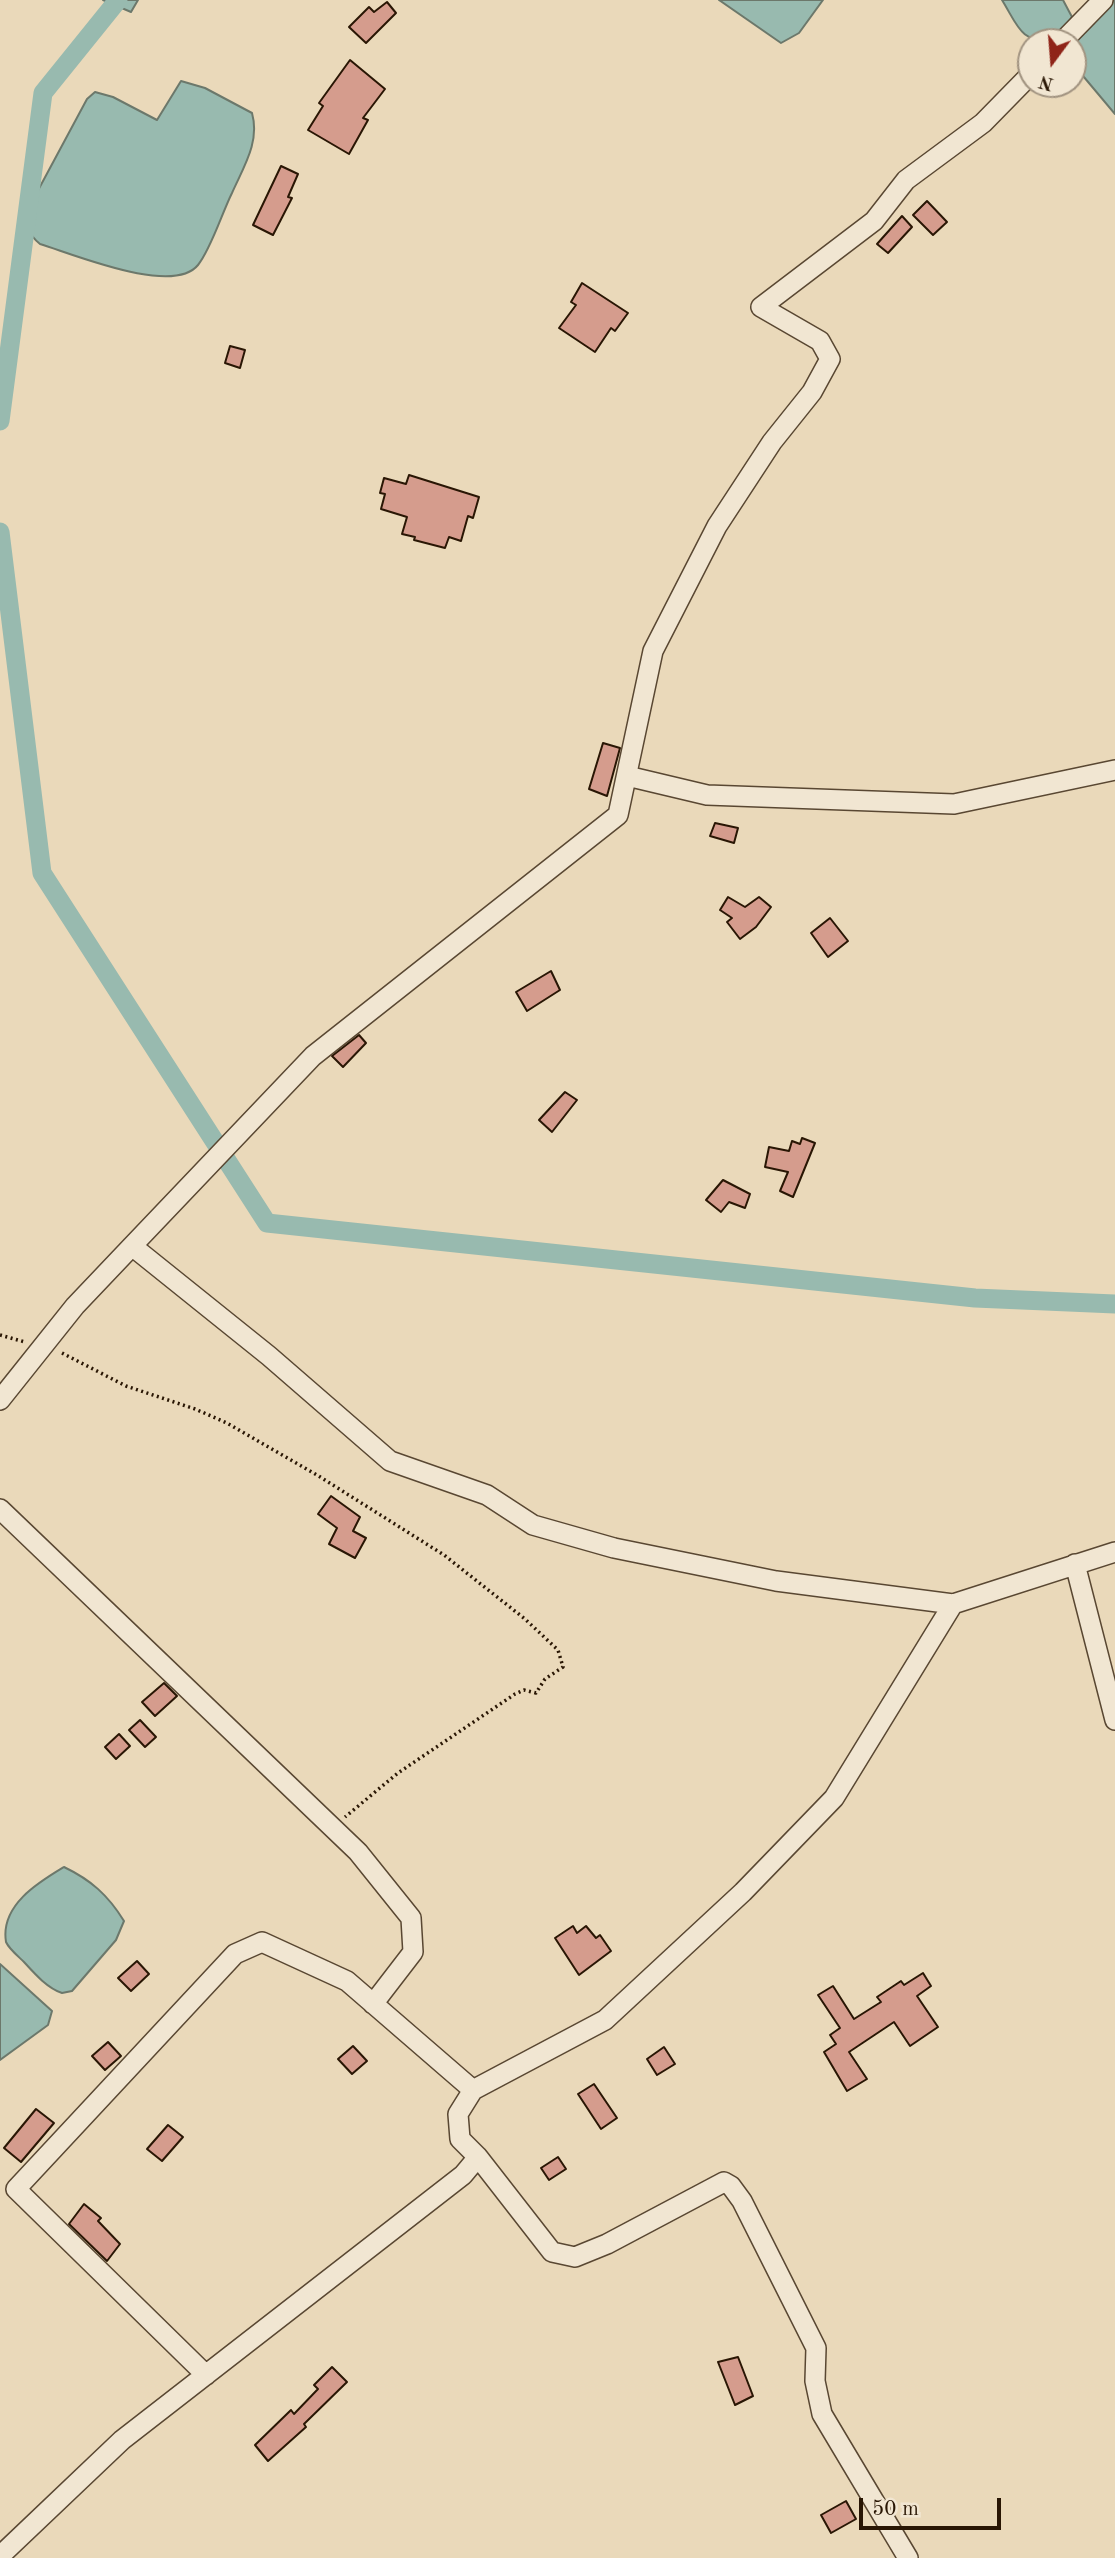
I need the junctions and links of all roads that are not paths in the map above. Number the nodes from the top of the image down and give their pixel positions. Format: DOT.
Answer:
graph roads {
  1 [pos="1103,0"];
  2 [pos="1076,28"];
  3 [pos="1017,89"];
  4 [pos="1115,770"];
  5 [pos="626,776"];
  6 [pos="132,1246"];
  7 [pos="0,1400"];
  8 [pos="0,1509"];
  9 [pos="1115,1552"];
  10 [pos="1074,1564"];
  11 [pos="953,1604"];
  12 [pos="1115,1720"];
  13 [pos="373,2004"];
  14 [pos="473,2090"];
  15 [pos="478,2157"];
  16 [pos="206,2375"];
  17 [pos="0,2556"];
  18 [pos="908,2558"];
  1 -- 2 [label="street"];
  3 -- 5 [label="street"];
  4 -- 5 [label="street"];
  5 -- 6 [label="street"];
  6 -- 7 [label="street"];
  6 -- 11 [label="street"];
  8 -- 13 [label="street"];
  9 -- 10 [label="street"];
  10 -- 11 [label="street"];
  10 -- 12 [label="street"];
  11 -- 14 [label="street"];
  13 -- 14 [label="street"];
  13 -- 16 [label="street"];
  14 -- 15 [label="street"];
  15 -- 16 [label="street"];
  15 -- 18 [label="street"];
  16 -- 17 [label="street"];
}
